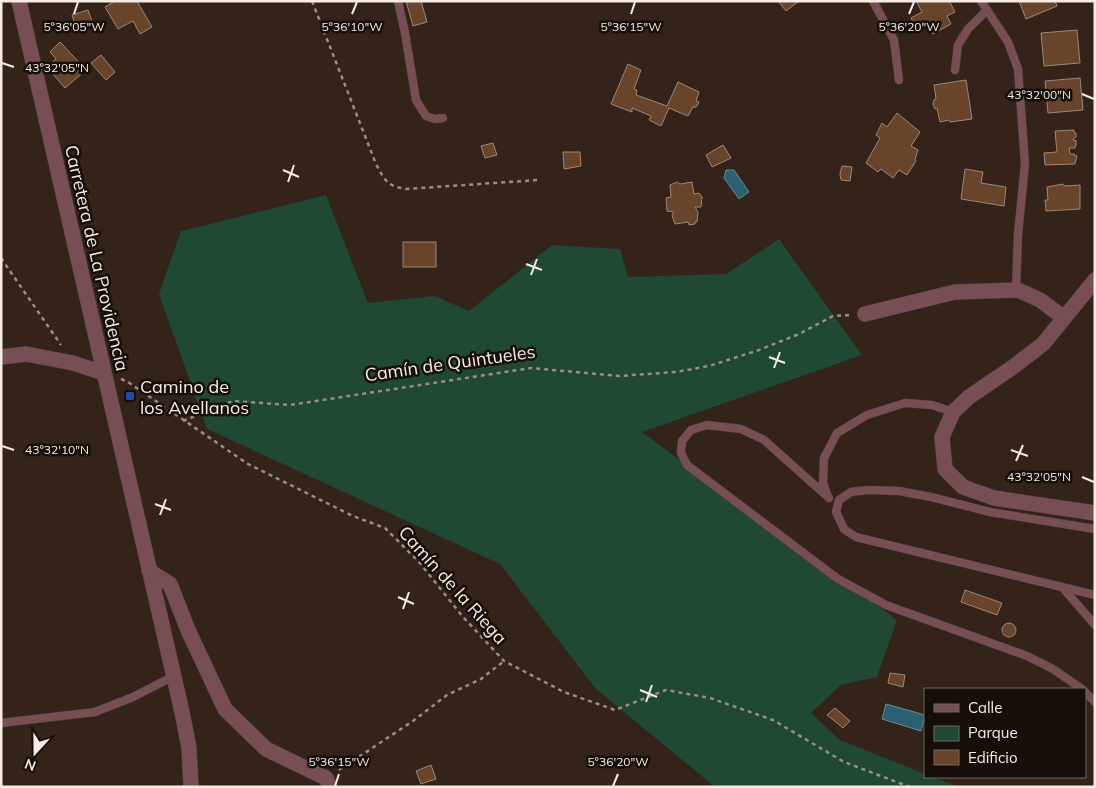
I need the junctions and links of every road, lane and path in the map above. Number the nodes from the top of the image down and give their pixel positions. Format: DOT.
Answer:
graph roads {
  1 [pos="19,1"];
  2 [pos="312,1"];
  3 [pos="398,1"];
  4 [pos="873,1"];
  5 [pos="981,1"];
  6 [pos="987,10"];
  7 [pos="954,70"];
  8 [pos="900,80"];
  9 [pos="443,118"];
  10 [pos="538,180"];
  11 [pos="1,258"];
  12 [pos="1095,280"];
  13 [pos="1016,290"];
  14 [pos="866,314"];
  15 [pos="1064,318"];
  16 [pos="1,357"];
  17 [pos="73,364"];
  18 [pos="103,373"];
  19 [pos="953,412"];
  20 [pos="183,421"];
  21 [pos="829,498"];
  22 [pos="837,506"];
  23 [pos="1095,513"];
  24 [pos="1095,529"];
  25 [pos="149,571"];
  26 [pos="1062,587"];
  27 [pos="1095,595"];
  28 [pos="1095,626"];
  29 [pos="504,661"];
  30 [pos="174,676"];
  31 [pos="1081,688"];
  32 [pos="1086,693"];
  33 [pos="1095,702"];
  34 [pos="1,723"];
  35 [pos="328,782"];
  36 [pos="191,787"];
  37 [pos="910,787"];
  1 -- 18 [label="street, Carretera de La Providencia"];
  2 -- 10 [label="path"];
  3 -- 9 [label="lane"];
  4 -- 8 [label="lane"];
  5 -- 6 [label="lane"];
  6 -- 7 [label="lane"];
  6 -- 13 [label="lane"];
  11 -- 17 [label="path"];
  12 -- 15 [label="street"];
  13 -- 14 [label="street"];
  13 -- 15 [label="street"];
  14 -- 20 [label="path, Camín de Quintueles"];
  15 -- 19 [label="street"];
  16 -- 17 [label="street"];
  17 -- 18 [label="street"];
  18 -- 20 [label="path, Camín de la Riega"];
  18 -- 25 [label="street, Carretera de La Providencia"];
  19 -- 21 [label="lane"];
  19 -- 23 [label="street"];
  20 -- 29 [label="path, Camín de la Riega"];
  21 -- 22 [label="lane"];
  21 -- 31 [label="lane"];
  22 -- 24 [label="lane"];
  22 -- 26 [label="lane"];
  25 -- 30 [label="street, Carretera de La Providencia"];
  25 -- 35 [label="street"];
  26 -- 27 [label="lane"];
  26 -- 28 [label="lane"];
  29 -- 35 [label="path"];
  29 -- 37 [label="path, Camín de la Riega"];
  30 -- 34 [label="lane"];
  30 -- 36 [label="street, Carretera de La Providencia"];
  32 -- 33 [label="lane"];
}
